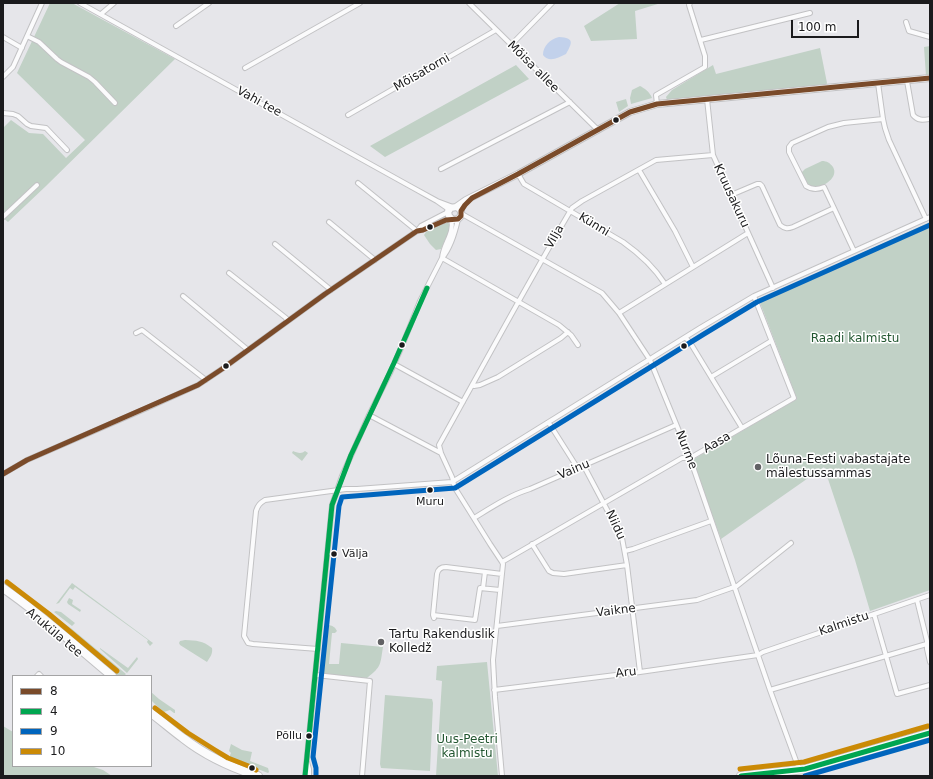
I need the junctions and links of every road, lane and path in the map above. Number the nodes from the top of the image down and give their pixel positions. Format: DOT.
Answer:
graph roads {
  1 [pos="42,3"];
  2 [pos="80,3"];
  3 [pos="114,3"];
  4 [pos="209,3"];
  5 [pos="360,3"];
  6 [pos="469,3"];
  7 [pos="552,3"];
  8 [pos="690,3"];
  9 [pos="101,14"];
  10 [pos="810,14"];
  11 [pos="906,22"];
  12 [pos="176,26"];
  13 [pos="496,30"];
  14 [pos="27,36"];
  15 [pos="3,37"];
  16 [pos="930,37"];
  17 [pos="701,40"];
  18 [pos="511,45"];
  19 [pos="22,48"];
  20 [pos="245,68"];
  21 [pos="3,77"];
  22 [pos="930,78"];
  23 [pos="907,81"];
  24 [pos="878,83"];
  25 [pos="707,99"];
  26 [pos="570,102"];
  27 [pos="115,103"];
  28 [pos="657,104"];
  29 [pos="3,113"];
  30 [pos="348,115"];
  31 [pos="883,119"];
  32 [pos="930,119"];
  33 [pos="598,130"];
  34 [pos="67,150"];
  35 [pos="713,154"];
  36 [pos="441,169"];
  37 [pos="639,170"];
  38 [pos="518,174"];
  39 [pos="358,183"];
  40 [pos="37,185"];
  41 [pos="731,194"];
  42 [pos="472,198"];
  43 [pos="437,201"];
  44 [pos="455,207"];
  45 [pos="834,208"];
  46 [pos="570,211"];
  47 [pos="448,212"];
  48 [pos="462,212"];
  49 [pos="3,217"];
  50 [pos="928,218"];
  51 [pos="455,219"];
  52 [pos="329,222"];
  53 [pos="417,232"];
  54 [pos="748,233"];
  55 [pos="275,244"];
  56 [pos="854,251"];
  57 [pos="442,258"];
  58 [pos="542,259"];
  59 [pos="374,260"];
  60 [pos="693,267"];
  61 [pos="229,273"];
  62 [pos="665,284"];
  63 [pos="773,288"];
  64 [pos="331,290"];
  65 [pos="183,296"];
  66 [pos="754,296"];
  67 [pos="518,301"];
  68 [pos="619,313"];
  69 [pos="287,321"];
  70 [pos="568,332"];
  71 [pos="136,333"];
  72 [pos="686,338"];
  73 [pos="771,340"];
  74 [pos="578,345"];
  75 [pos="248,350"];
  76 [pos="650,360"];
  77 [pos="394,364"];
  78 [pos="711,377"];
  79 [pos="206,380"];
  80 [pos="472,385"];
  81 [pos="463,402"];
  82 [pos="369,415"];
  83 [pos="549,423"];
  84 [pos="676,425"];
  85 [pos="742,428"];
  86 [pos="441,453"];
  87 [pos="690,458"];
  88 [pos="580,467"];
  89 [pos="3,474"];
  90 [pos="453,482"];
  91 [pos="337,490"];
  92 [pos="604,503"];
  93 [pos="474,518"];
  94 [pos="711,521"];
  95 [pos="791,543"];
  96 [pos="532,544"];
  97 [pos="625,551"];
  98 [pos="502,562"];
  99 [pos="627,565"];
  100 [pos="485,572"];
  101 [pos="502,574"];
  102 [pos="734,587"];
  103 [pos="3,588"];
  104 [pos="483,588"];
  105 [pos="500,590"];
  106 [pos="3,591"];
  107 [pos="930,595"];
  108 [pos="917,600"];
  109 [pos="632,609"];
  110 [pos="874,614"];
  111 [pos="497,626"];
  112 [pos="928,644"];
  113 [pos="318,649"];
  114 [pos="758,655"];
  115 [pos="886,656"];
  116 [pos="930,662"];
  117 [pos="640,672"];
  118 [pos="103,675"];
  119 [pos="111,675"];
  120 [pos="316,676"];
  121 [pos="930,685"];
  122 [pos="494,690"];
  123 [pos="770,690"];
  124 [pos="152,713"];
  125 [pos="930,733"];
  126 [pos="306,758"];
  127 [pos="800,770"];
  128 [pos="258,776"];
  129 [pos="305,776"];
  130 [pos="309,776"];
  131 [pos="362,776"];
  132 [pos="502,776"];
  133 [pos="742,776"];
  1 -- 14 [label="street"];
  2 -- 9 [label="street, Vahi tee"];
  3 -- 9 [label="street"];
  4 -- 12 [label="street"];
  5 -- 20 [label="street"];
  6 -- 13 [label="street, Mõisa allee"];
  7 -- 18 [label="street"];
  8 -- 17 [label="street"];
  9 -- 43 [label="street, Vahi tee"];
  10 -- 17 [label="street"];
  11 -- 16 [label="street"];
  13 -- 18 [label="street, Mõisa allee"];
  13 -- 30 [label="street, Mõisatorni"];
  14 -- 19 [label="street"];
  14 -- 27 [label="street"];
  15 -- 19 [label="street"];
  17 -- 28 [label="street"];
  18 -- 26 [label="street, Mõisa allee"];
  19 -- 21 [label="street"];
  22 -- 23 [label="street"];
  23 -- 24 [label="street"];
  23 -- 32 [label="street"];
  24 -- 25 [label="street"];
  24 -- 31 [label="street"];
  25 -- 28 [label="street"];
  25 -- 35 [label="street, Kruusakuru"];
  26 -- 33 [label="street, Mõisa allee"];
  26 -- 36 [label="street"];
  28 -- 33 [label="street"];
  29 -- 34 [label="street"];
  31 -- 45 [label="street"];
  31 -- 50 [label="street"];
  33 -- 38 [label="street"];
  35 -- 37 [label="street, Vilja"];
  35 -- 41 [label="street, Kruusakuru"];
  37 -- 46 [label="street, Vilja"];
  37 -- 60 [label="street"];
  38 -- 42 [label="street"];
  38 -- 46 [label="street, Künni"];
  39 -- 53 [label="street"];
  40 -- 49 [label="street"];
  41 -- 45 [label="street"];
  41 -- 54 [label="street, Kruusakuru"];
  42 -- 44 [label="street"];
  42 -- 48 [label="street"];
  43 -- 44 [label="street, Vahi tee"];
  43 -- 47 [label="street, Vahi tee"];
  44 -- 47 [label="street"];
  44 -- 48 [label="street"];
  45 -- 56 [label="street"];
  46 -- 58 [label="street, Vilja"];
  46 -- 62 [label="street, Künni"];
  47 -- 51 [label="street"];
  47 -- 53 [label="street"];
  48 -- 51 [label="street"];
  48 -- 58 [label="street, Nurme"];
  50 -- 56 [label="street"];
  51 -- 53 [label="street"];
  51 -- 57 [label="street"];
  52 -- 59 [label="street"];
  53 -- 59 [label="street"];
  54 -- 60 [label="street"];
  54 -- 63 [label="street, Kruusakuru"];
  55 -- 64 [label="street"];
  56 -- 63 [label="street"];
  57 -- 67 [label="street"];
  57 -- 77 [label="street"];
  58 -- 67 [label="street, Vilja"];
  58 -- 68 [label="street, Nurme"];
  59 -- 64 [label="street"];
  60 -- 62 [label="street"];
  61 -- 69 [label="street"];
  62 -- 68 [label="street"];
  63 -- 66 [label="street"];
  64 -- 69 [label="street"];
  65 -- 75 [label="street"];
  66 -- 72 [label="street"];
  66 -- 73 [label="street, Aasa"];
  67 -- 70 [label="street"];
  67 -- 80 [label="street, Vilja"];
  68 -- 76 [label="street, Nurme"];
  69 -- 75 [label="street"];
  70 -- 74 [label="street"];
  70 -- 80 [label="street"];
  71 -- 79 [label="street"];
  72 -- 76 [label="street"];
  72 -- 78 [label="street"];
  73 -- 78 [label="street"];
  73 -- 85 [label="street, Aasa"];
  75 -- 79 [label="street"];
  76 -- 83 [label="street"];
  76 -- 84 [label="street, Nurme"];
  77 -- 81 [label="street"];
  77 -- 82 [label="street"];
  78 -- 85 [label="street"];
  79 -- 89 [label="street"];
  80 -- 81 [label="street, Vilja"];
  81 -- 86 [label="street, Vilja"];
  82 -- 86 [label="street"];
  82 -- 91 [label="street"];
  83 -- 88 [label="street, Niidu"];
  83 -- 90 [label="street"];
  84 -- 87 [label="street, Nurme"];
  84 -- 88 [label="street, Vainu"];
  85 -- 87 [label="street, Aasa"];
  86 -- 90 [label="street"];
  87 -- 92 [label="street, Aasa"];
  87 -- 94 [label="street, Nurme"];
  88 -- 92 [label="street, Niidu"];
  88 -- 93 [label="street, Vainu"];
  90 -- 91 [label="street"];
  90 -- 93 [label="street"];
  91 -- 113 [label="street"];
  91 -- 113 [label="street"];
  92 -- 96 [label="street, Aasa"];
  92 -- 97 [label="street, Niidu"];
  93 -- 98 [label="street"];
  94 -- 97 [label="street"];
  94 -- 102 [label="street, Nurme"];
  95 -- 102 [label="street, Vaikne"];
  96 -- 98 [label="street, Aasa"];
  96 -- 99 [label="street"];
  97 -- 99 [label="street, Niidu"];
  98 -- 101 [label="street"];
  99 -- 109 [label="street, Niidu"];
  100 -- 101 [label="street"];
  100 -- 104 [label="street"];
  100 -- 104 [label="street"];
  101 -- 105 [label="street"];
  102 -- 109 [label="street, Vaikne"];
  102 -- 114 [label="street, Nurme"];
  103 -- 119 [label="highway, Aruküla tee"];
  104 -- 105 [label="street"];
  105 -- 111 [label="street"];
  106 -- 118 [label="highway, Aruküla tee"];
  107 -- 108 [label="street, Kalmistu"];
  108 -- 110 [label="street, Kalmistu"];
  108 -- 112 [label="street"];
  109 -- 111 [label="street, Vaikne"];
  109 -- 117 [label="street, Niidu"];
  110 -- 114 [label="street, Kalmistu"];
  110 -- 115 [label="street"];
  111 -- 122 [label="street"];
  112 -- 115 [label="street"];
  112 -- 116 [label="street"];
  113 -- 120 [label="street"];
  114 -- 117 [label="street, Aru"];
  114 -- 123 [label="street, Nurme"];
  115 -- 121 [label="street"];
  115 -- 123 [label="street"];
  117 -- 122 [label="street, Aru"];
  120 -- 126 [label="street"];
  120 -- 131 [label="street"];
  122 -- 132 [label="street"];
  123 -- 127 [label="street, Nurme"];
  124 -- 128 [label="highway"];
  125 -- 127 [label="highway"];
  126 -- 129 [label="street"];
  126 -- 130 [label="street"];
  127 -- 133 [label="highway"];
}
